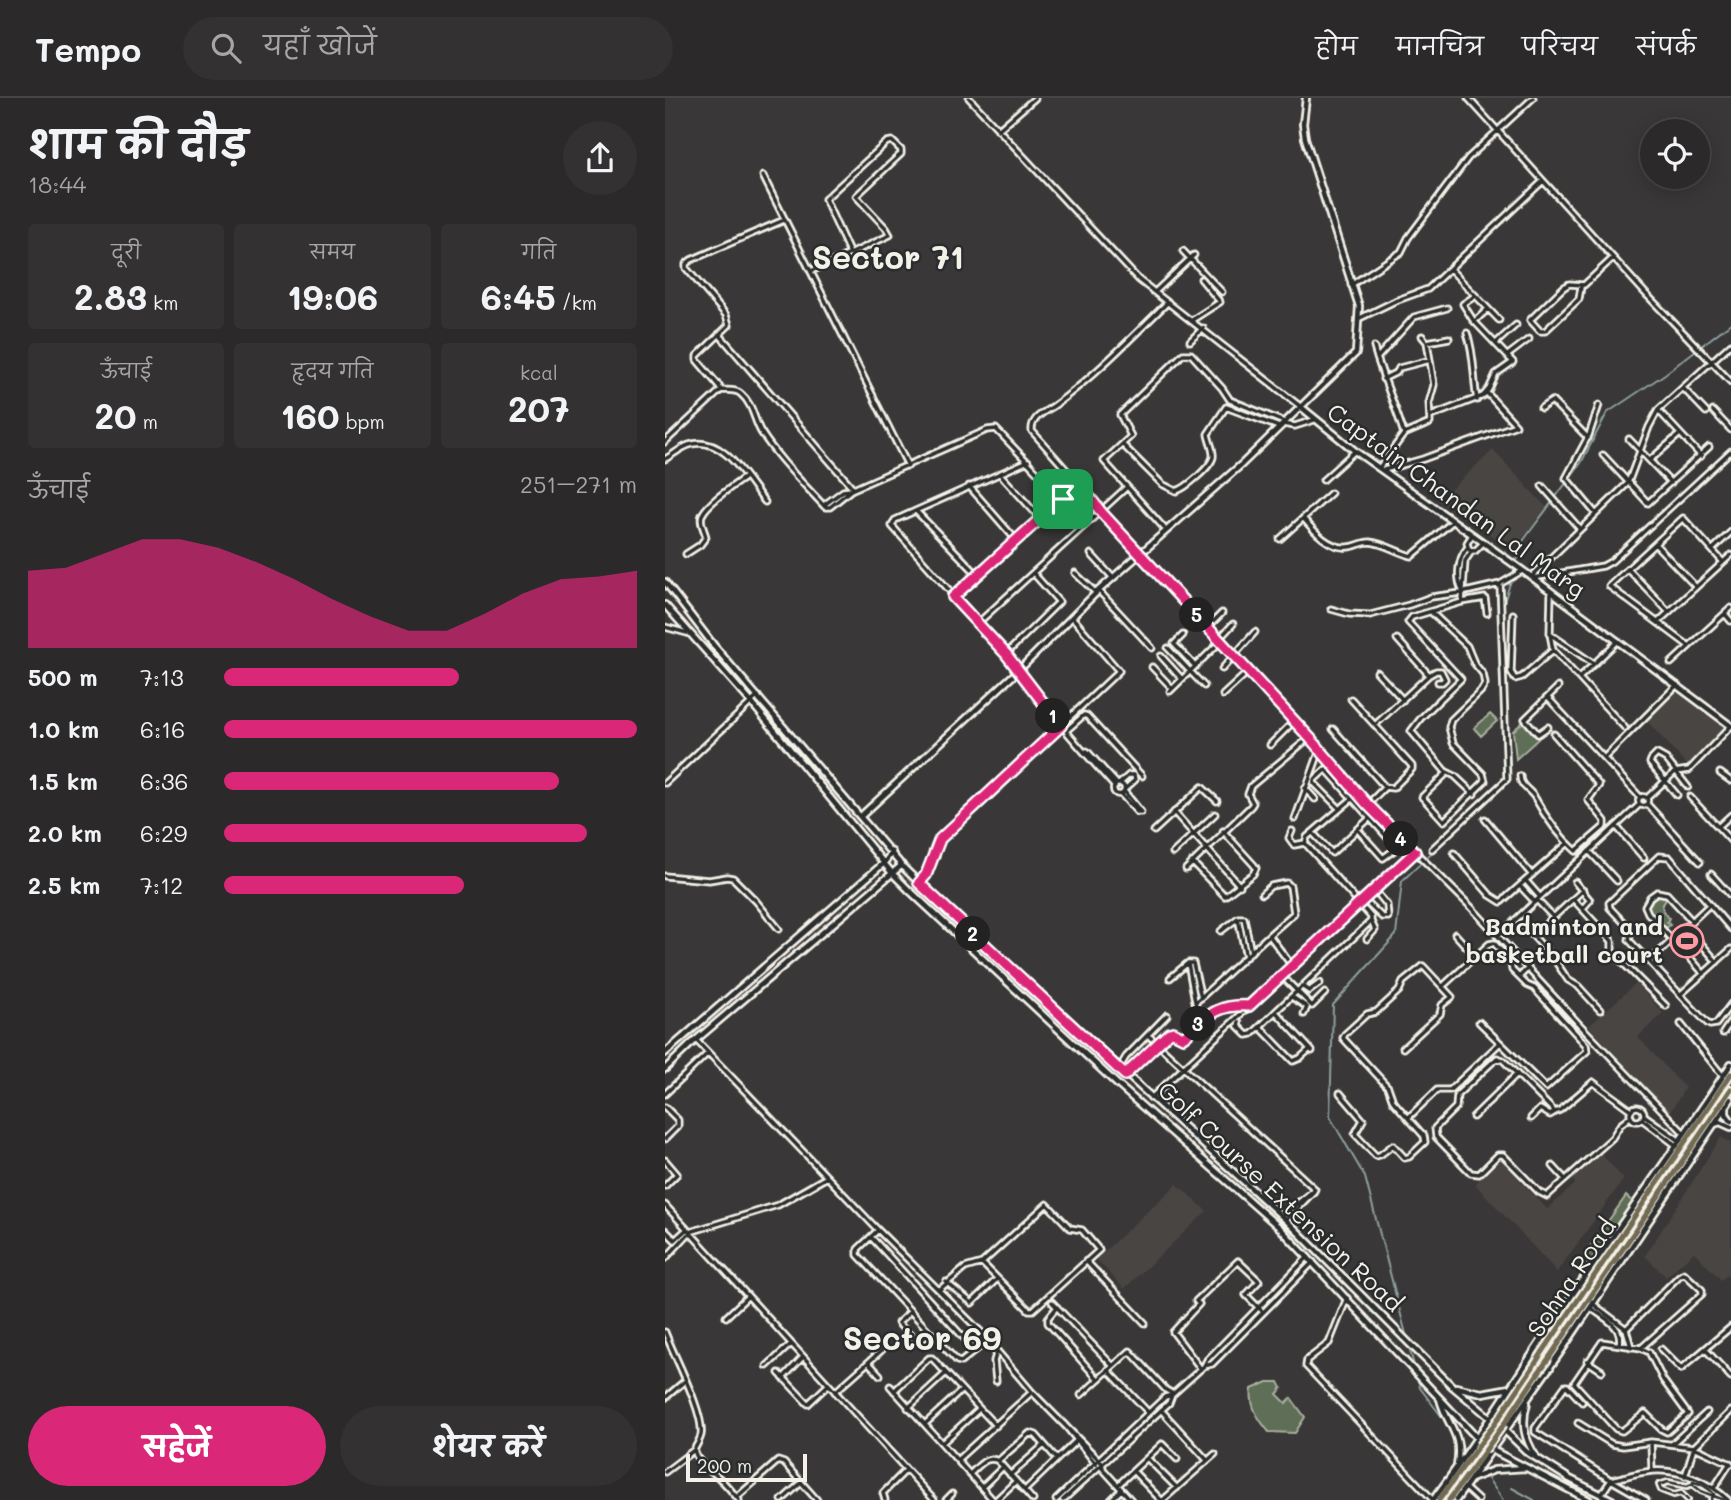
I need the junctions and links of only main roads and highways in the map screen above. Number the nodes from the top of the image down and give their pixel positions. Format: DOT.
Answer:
graph roads {
  1 [pos="1306,98"];
  2 [pos="1301,407"];
  3 [pos="665,582"];
  4 [pos="665,606"];
  5 [pos="1731,726"];
  6 [pos="861,816"];
  7 [pos="892,852"];
  8 [pos="884,863"];
  9 [pos="902,865"];
  10 [pos="892,873"];
  11 [pos="665,1053"];
  12 [pos="1731,1064"];
  13 [pos="665,1069"];
  14 [pos="1731,1074"];
  15 [pos="1731,1089"];
  16 [pos="1731,1099"];
  17 [pos="1726,1106"];
  18 [pos="1731,1121"];
  19 [pos="1714,1124"];
  20 [pos="1731,1127"];
  21 [pos="1532,1355"];
  22 [pos="1550,1368"];
  23 [pos="1452,1386"];
  24 [pos="1511,1388"];
  25 [pos="1528,1398"];
  26 [pos="1440,1399"];
  27 [pos="1494,1418"];
  28 [pos="1505,1427"];
  29 [pos="1476,1437"];
  30 [pos="1488,1450"];
  31 [pos="1538,1460"];
  32 [pos="1527,1468"];
  33 [pos="1457,1469"];
  34 [pos="1472,1478"];
  35 [pos="1433,1500"];
  36 [pos="1439,1500"];
  37 [pos="1449,1500"];
  38 [pos="1456,1500"];
  39 [pos="1589,1500"];
  40 [pos="1612,1500"];
  1 -- 2 [label="main road, Captain Chandan Lal Marg"];
  2 -- 5 [label="main road, Captain Chandan Lal Marg"];
  2 -- 6 [label="main road"];
  3 -- 6 [label="main road, Golf Course Extension Road"];
  4 -- 8 [label="main road"];
  6 -- 7 [label="main road, Golf Course Extension Road"];
  7 -- 8 [label="main road"];
  7 -- 9 [label="main road, Golf Course Extension Road"];
  8 -- 10 [label="main road"];
  8 -- 11 [label="main road"];
  9 -- 10 [label="main road"];
  9 -- 23 [label="main road, Golf Course Extension Road"];
  10 -- 13 [label="main road"];
  10 -- 26 [label="main road"];
  12 -- 21 [label="main road"];
  14 -- 27 [label="highway, Sohna Road, bridge"];
  15 -- 28 [label="highway, Sohna Road, bridge"];
  16 -- 17 [label="main road"];
  17 -- 18 [label="main road"];
  17 -- 19 [label="main road"];
  19 -- 20 [label="main road"];
  19 -- 22 [label="main road"];
  21 -- 22 [label="main road"];
  21 -- 24 [label="main road"];
  22 -- 25 [label="main road"];
  23 -- 24 [label="main road"];
  23 -- 27 [label="main road, Golf Course Extension Road"];
  24 -- 27 [label="main road"];
  25 -- 28 [label="main road"];
  25 -- 31 [label="main road"];
  26 -- 29 [label="main road"];
  26 -- 33 [label="main road"];
  27 -- 28 [label="main road, Golf Course Extension Road"];
  27 -- 29 [label="main road"];
  27 -- 36 [label="highway, Sohna Road, bridge"];
  28 -- 30 [label="highway, Sohna Road, bridge"];
  28 -- 31 [label="main road, Golf Course Extension Road"];
  29 -- 30 [label="main road"];
  29 -- 33 [label="main road"];
  30 -- 32 [label="main road"];
  30 -- 34 [label="main road"];
  30 -- 37 [label="highway, Sohna Road"];
  31 -- 40 [label="main road, Golf Course Extension Road"];
  32 -- 34 [label="main road"];
  32 -- 39 [label="main road"];
  33 -- 35 [label="main road"];
  34 -- 38 [label="main road"];
}
